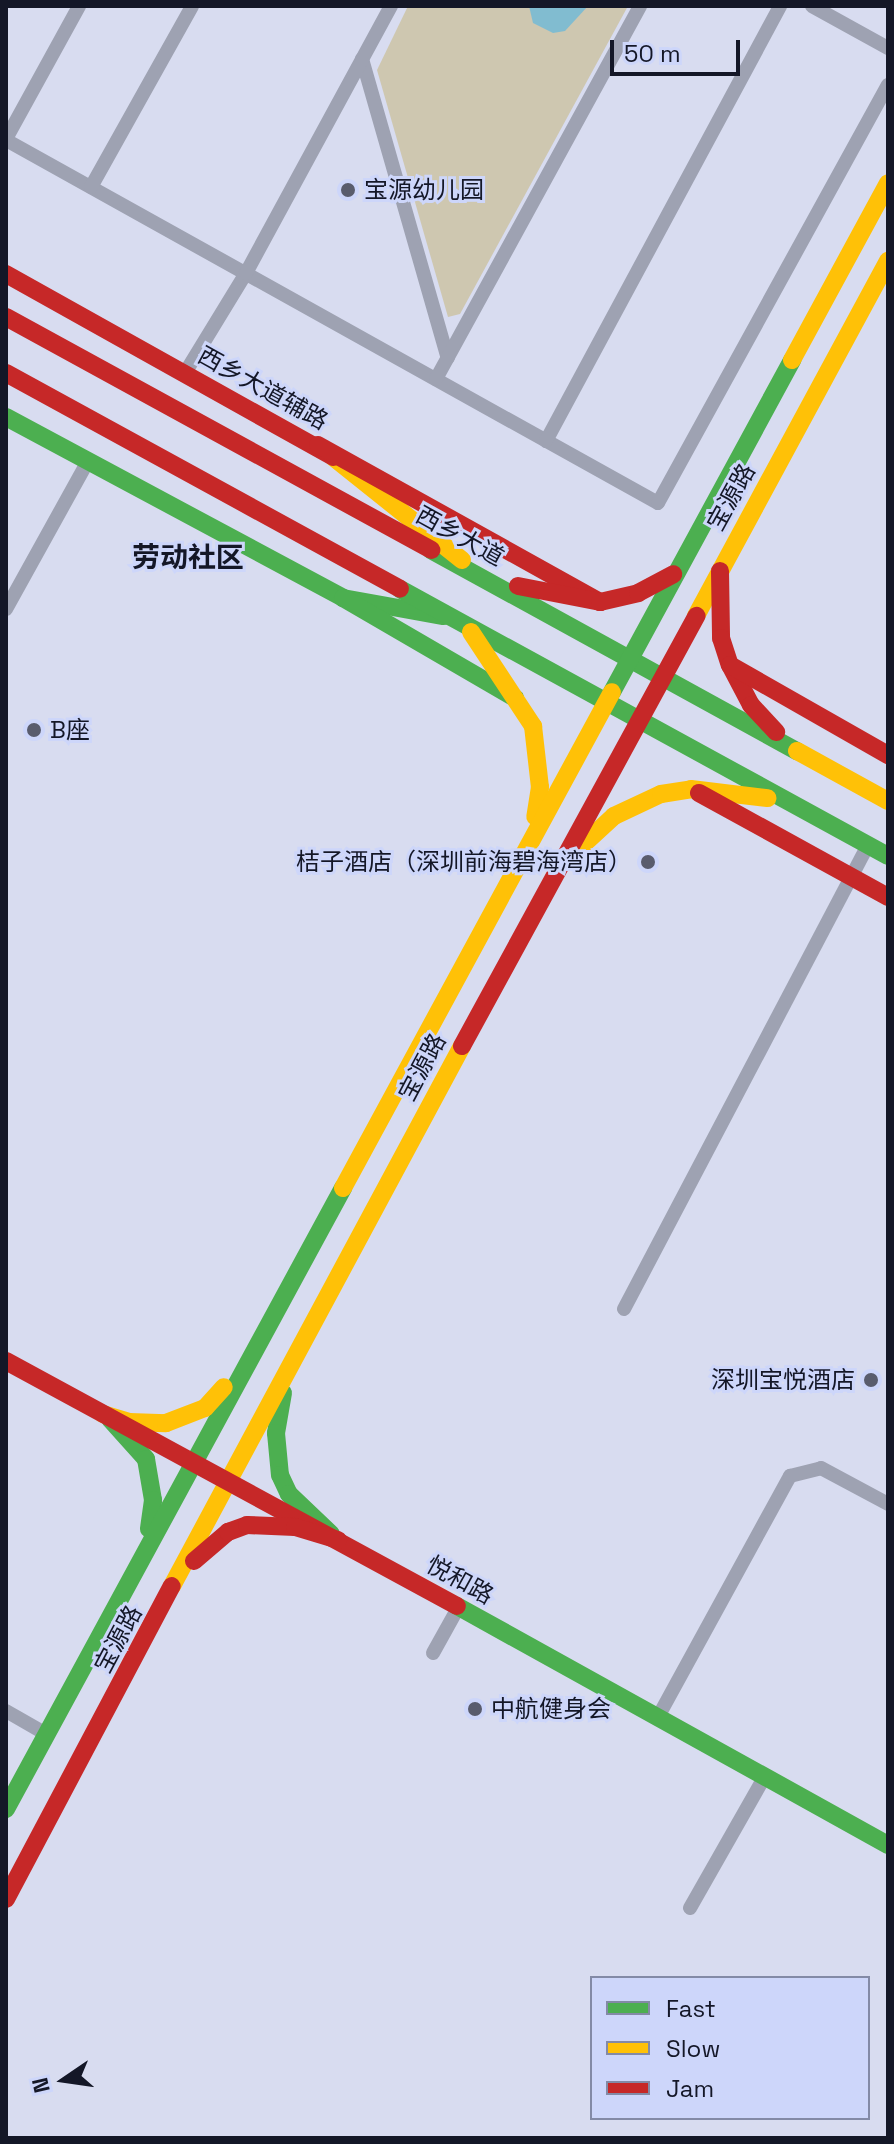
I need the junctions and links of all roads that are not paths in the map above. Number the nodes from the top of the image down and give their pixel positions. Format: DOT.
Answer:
graph roads {
  1 [pos="79,6"];
  2 [pos="192,6"];
  3 [pos="391,6"];
  4 [pos="640,6"];
  5 [pos="780,6"];
  6 [pos="812,6"];
  7 [pos="888,48"];
  8 [pos="362,59"];
  9 [pos="888,85"];
  10 [pos="6,139"];
  11 [pos="888,183"];
  12 [pos="91,187"];
  13 [pos="888,261"];
  14 [pos="246,273"];
  15 [pos="6,274"];
  16 [pos="6,317"];
  17 [pos="448,358"];
  18 [pos="6,373"];
  19 [pos="185,373"];
  20 [pos="436,379"];
  21 [pos="6,417"];
  22 [pos="546,441"];
  23 [pos="318,445"];
  24 [pos="88,461"];
  25 [pos="711,506"];
  26 [pos="744,524"];
  27 [pos="720,568"];
  28 [pos="478,572"];
  29 [pos="674,574"];
  30 [pos="343,598"];
  31 [pos="600,602"];
  32 [pos="6,609"];
  33 [pos="459,619"];
  34 [pos="627,657"];
  35 [pos="730,665"];
  36 [pos="661,675"];
  37 [pos="519,700"];
  38 [pos="604,700"];
  39 [pos="638,719"];
  40 [pos="805,755"];
  41 [pos="888,755"];
  42 [pos="691,789"];
  43 [pos="888,801"];
  44 [pos="791,803"];
  45 [pos="868,845"];
  46 [pos="888,856"];
  47 [pos="518,862"];
  48 [pos="888,868"];
  49 [pos="850,876"];
  50 [pos="552,878"];
  51 [pos="888,897"];
  52 [pos="624,1309"];
  53 [pos="262,1334"];
  54 [pos="6,1361"];
  55 [pos="290,1364"];
  56 [pos="103,1414"];
  57 [pos="194,1460"];
  58 [pos="230,1480"];
  59 [pos="888,1504"];
  60 [pos="338,1540"];
  61 [pos="139,1561"];
  62 [pos="168,1598"];
  63 [pos="459,1606"];
  64 [pos="433,1653"];
  65 [pos="6,1711"];
  66 [pos="658,1717"];
  67 [pos="46,1734"];
  68 [pos="765,1776"];
  69 [pos="6,1809"];
  70 [pos="888,1845"];
  71 [pos="6,1899"];
  72 [pos="690,1908"];
  1 -- 10 [label="street"];
  2 -- 12 [label="street"];
  3 -- 8 [label="street"];
  4 -- 17 [label="street"];
  5 -- 22 [label="street"];
  6 -- 7 [label="street"];
  8 -- 14 [label="street"];
  8 -- 17 [label="street"];
  9 -- 22 [label="street"];
  10 -- 12 [label="street"];
  11 -- 25 [label="main road, 宝源路"];
  12 -- 14 [label="street"];
  13 -- 26 [label="main road, 宝源路"];
  14 -- 19 [label="street"];
  14 -- 20 [label="street"];
  15 -- 19 [label="main road, 西乡大道辅路"];
  16 -- 28 [label="main road, 西乡大道"];
  17 -- 20 [label="street"];
  18 -- 33 [label="main road"];
  19 -- 23 [label="main road, 西乡大道辅路"];
  20 -- 22 [label="street"];
  21 -- 24 [label="main road"];
  23 -- 28 [label="main road, 西乡大道辅路"];
  23 -- 31 [label="main road"];
  24 -- 30 [label="main road"];
  24 -- 32 [label="street"];
  25 -- 26 [label="main road"];
  25 -- 29 [label="main road, 宝源路"];
  26 -- 27 [label="main road, 宝源路"];
  27 -- 35 [label="main road"];
  27 -- 36 [label="main road, 宝源路"];
  28 -- 31 [label="main road"];
  28 -- 34 [label="main road, 西乡大道"];
  29 -- 31 [label="main road"];
  29 -- 34 [label="main road, 宝源路"];
  30 -- 33 [label="main road"];
  30 -- 37 [label="main road"];
  33 -- 37 [label="main road"];
  33 -- 38 [label="main road"];
  34 -- 36 [label="main road, 西乡大道"];
  34 -- 38 [label="main road, 宝源路"];
  35 -- 40 [label="main road"];
  35 -- 41 [label="main road"];
  36 -- 39 [label="main road, 宝源路"];
  36 -- 40 [label="main road, 西乡大道"];
  37 -- 47 [label="main road"];
  38 -- 39 [label="main road"];
  38 -- 47 [label="main road, 宝源路"];
  39 -- 44 [label="main road"];
  39 -- 50 [label="main road, 宝源路"];
  40 -- 43 [label="main road, 西乡大道"];
  42 -- 44 [label="main road"];
  42 -- 49 [label="main road"];
  42 -- 50 [label="main road"];
  44 -- 45 [label="main road"];
  45 -- 46 [label="main road"];
  45 -- 48 [label="main road"];
  45 -- 49 [label="street"];
  47 -- 53 [label="main road, 宝源路"];
  49 -- 51 [label="main road"];
  49 -- 52 [label="street"];
  50 -- 55 [label="main road, 宝源路"];
  53 -- 56 [label="main road"];
  53 -- 57 [label="main road, 宝源路"];
  54 -- 56 [label="main road, 悦和路"];
  55 -- 58 [label="main road, 宝源路"];
  55 -- 60 [label="main road"];
  56 -- 57 [label="main road, 悦和路"];
  56 -- 61 [label="main road"];
  57 -- 58 [label="main road, 悦和路"];
  57 -- 61 [label="main road, 宝源路"];
  58 -- 60 [label="main road, 悦和路"];
  58 -- 62 [label="main road, 宝源路"];
  59 -- 66 [label="street"];
  60 -- 62 [label="main road"];
  60 -- 63 [label="main road, 悦和路"];
  61 -- 67 [label="main road, 宝源路"];
  62 -- 71 [label="main road, 宝源路"];
  63 -- 64 [label="street"];
  63 -- 66 [label="main road, 悦和路"];
  65 -- 67 [label="street"];
  66 -- 68 [label="main road, 悦和路"];
  67 -- 69 [label="main road, 宝源路"];
  68 -- 70 [label="main road, 悦和路"];
  68 -- 72 [label="street"];
}
